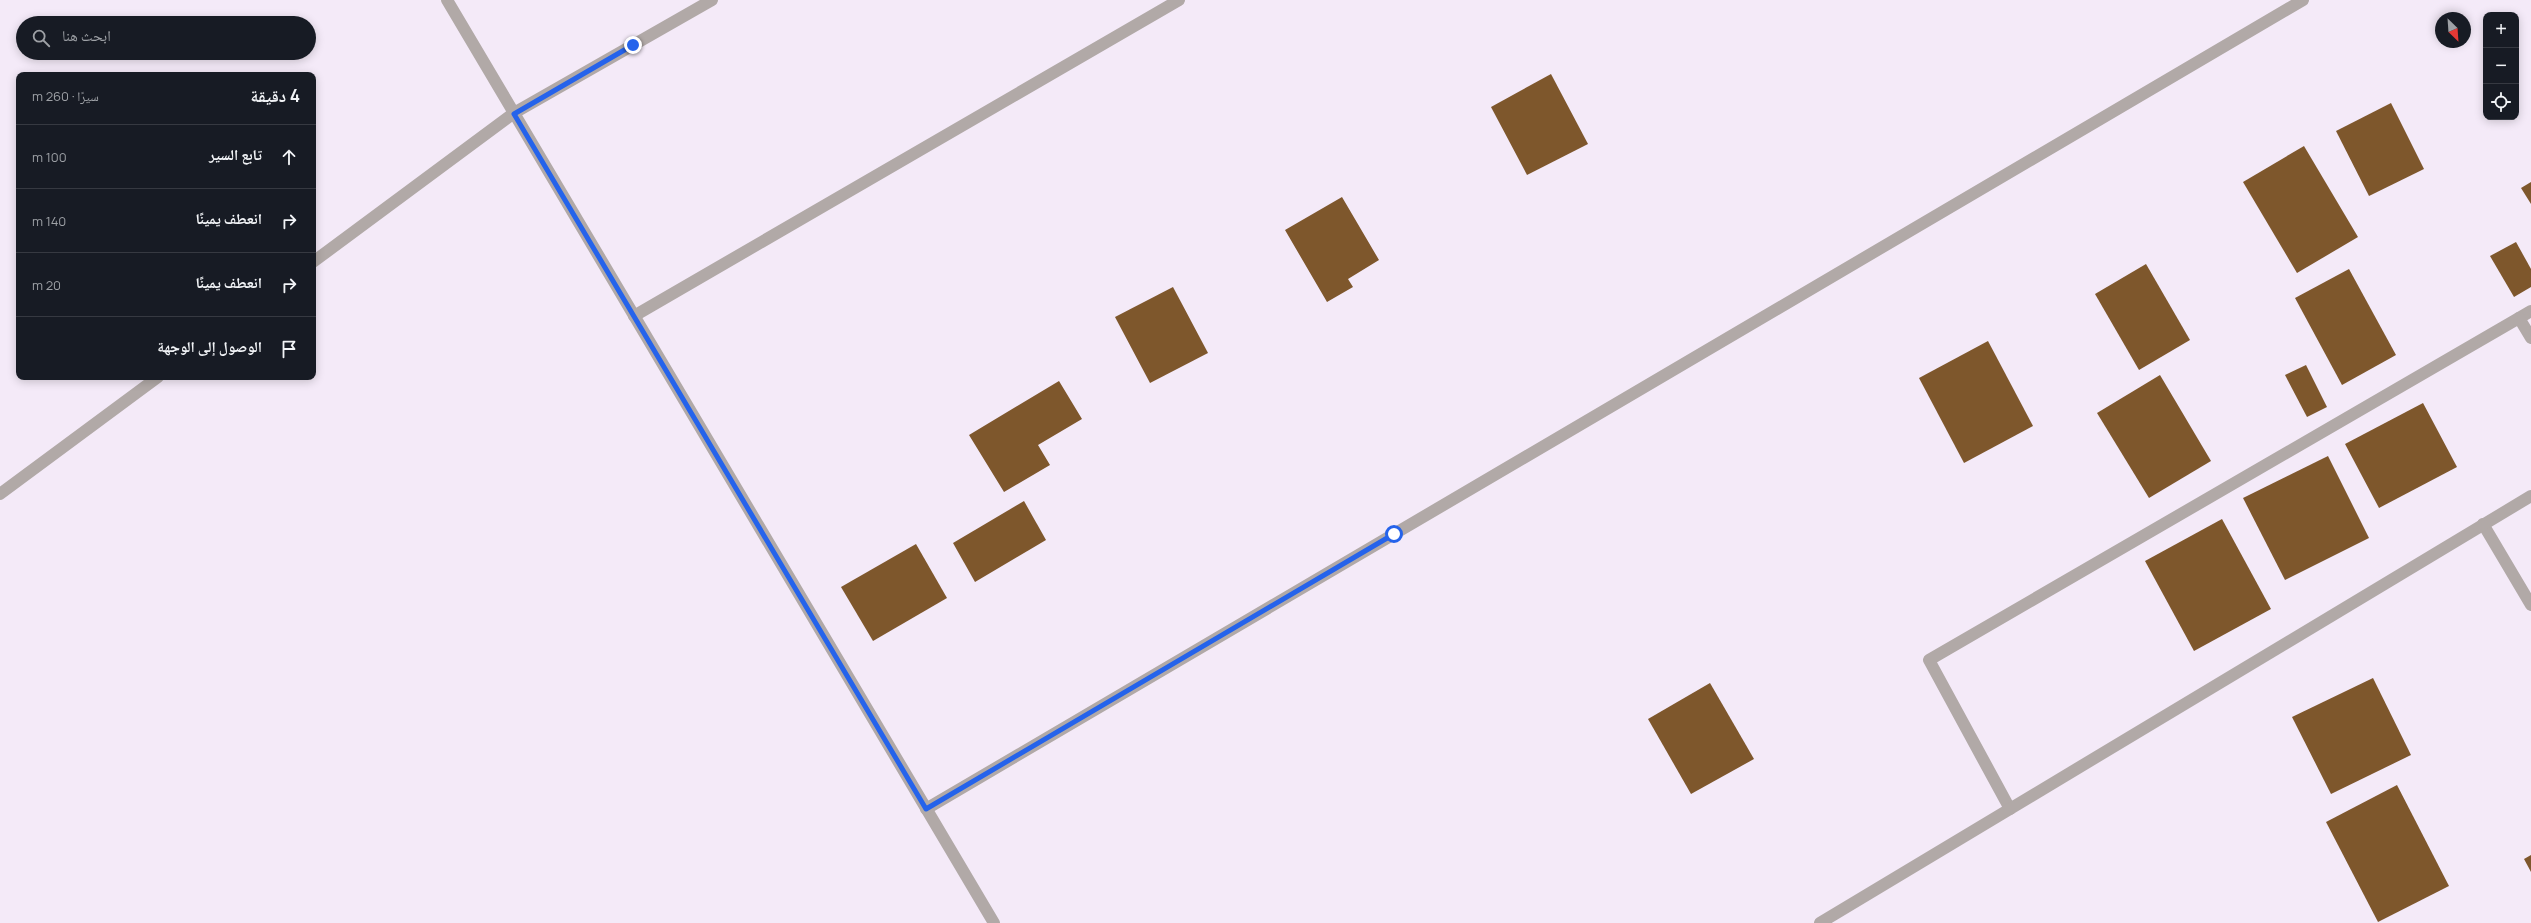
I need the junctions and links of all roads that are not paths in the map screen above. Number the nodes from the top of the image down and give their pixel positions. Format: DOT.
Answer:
graph roads {
  1 [pos="447,0"];
  2 [pos="712,0"];
  3 [pos="1179,0"];
  4 [pos="2303,0"];
  5 [pos="514,114"];
  6 [pos="316,260"];
  7 [pos="2531,311"];
  8 [pos="634,316"];
  9 [pos="2519,318"];
  10 [pos="2531,338"];
  11 [pos="154,380"];
  12 [pos="0,494"];
  13 [pos="2531,496"];
  14 [pos="2484,524"];
  15 [pos="2531,605"];
  16 [pos="2010,808"];
  17 [pos="926,809"];
  18 [pos="994,923"];
  19 [pos="1820,923"];
  1 -- 5 [label="street"];
  2 -- 5 [label="street"];
  3 -- 8 [label="street"];
  4 -- 17 [label="street"];
  5 -- 6 [label="street"];
  5 -- 8 [label="street"];
  7 -- 9 [label="street"];
  8 -- 17 [label="street"];
  9 -- 10 [label="street"];
  9 -- 16 [label="street"];
  11 -- 12 [label="street"];
  13 -- 14 [label="street"];
  14 -- 15 [label="street"];
  14 -- 16 [label="street"];
  16 -- 19 [label="street"];
  17 -- 18 [label="street"];
}
